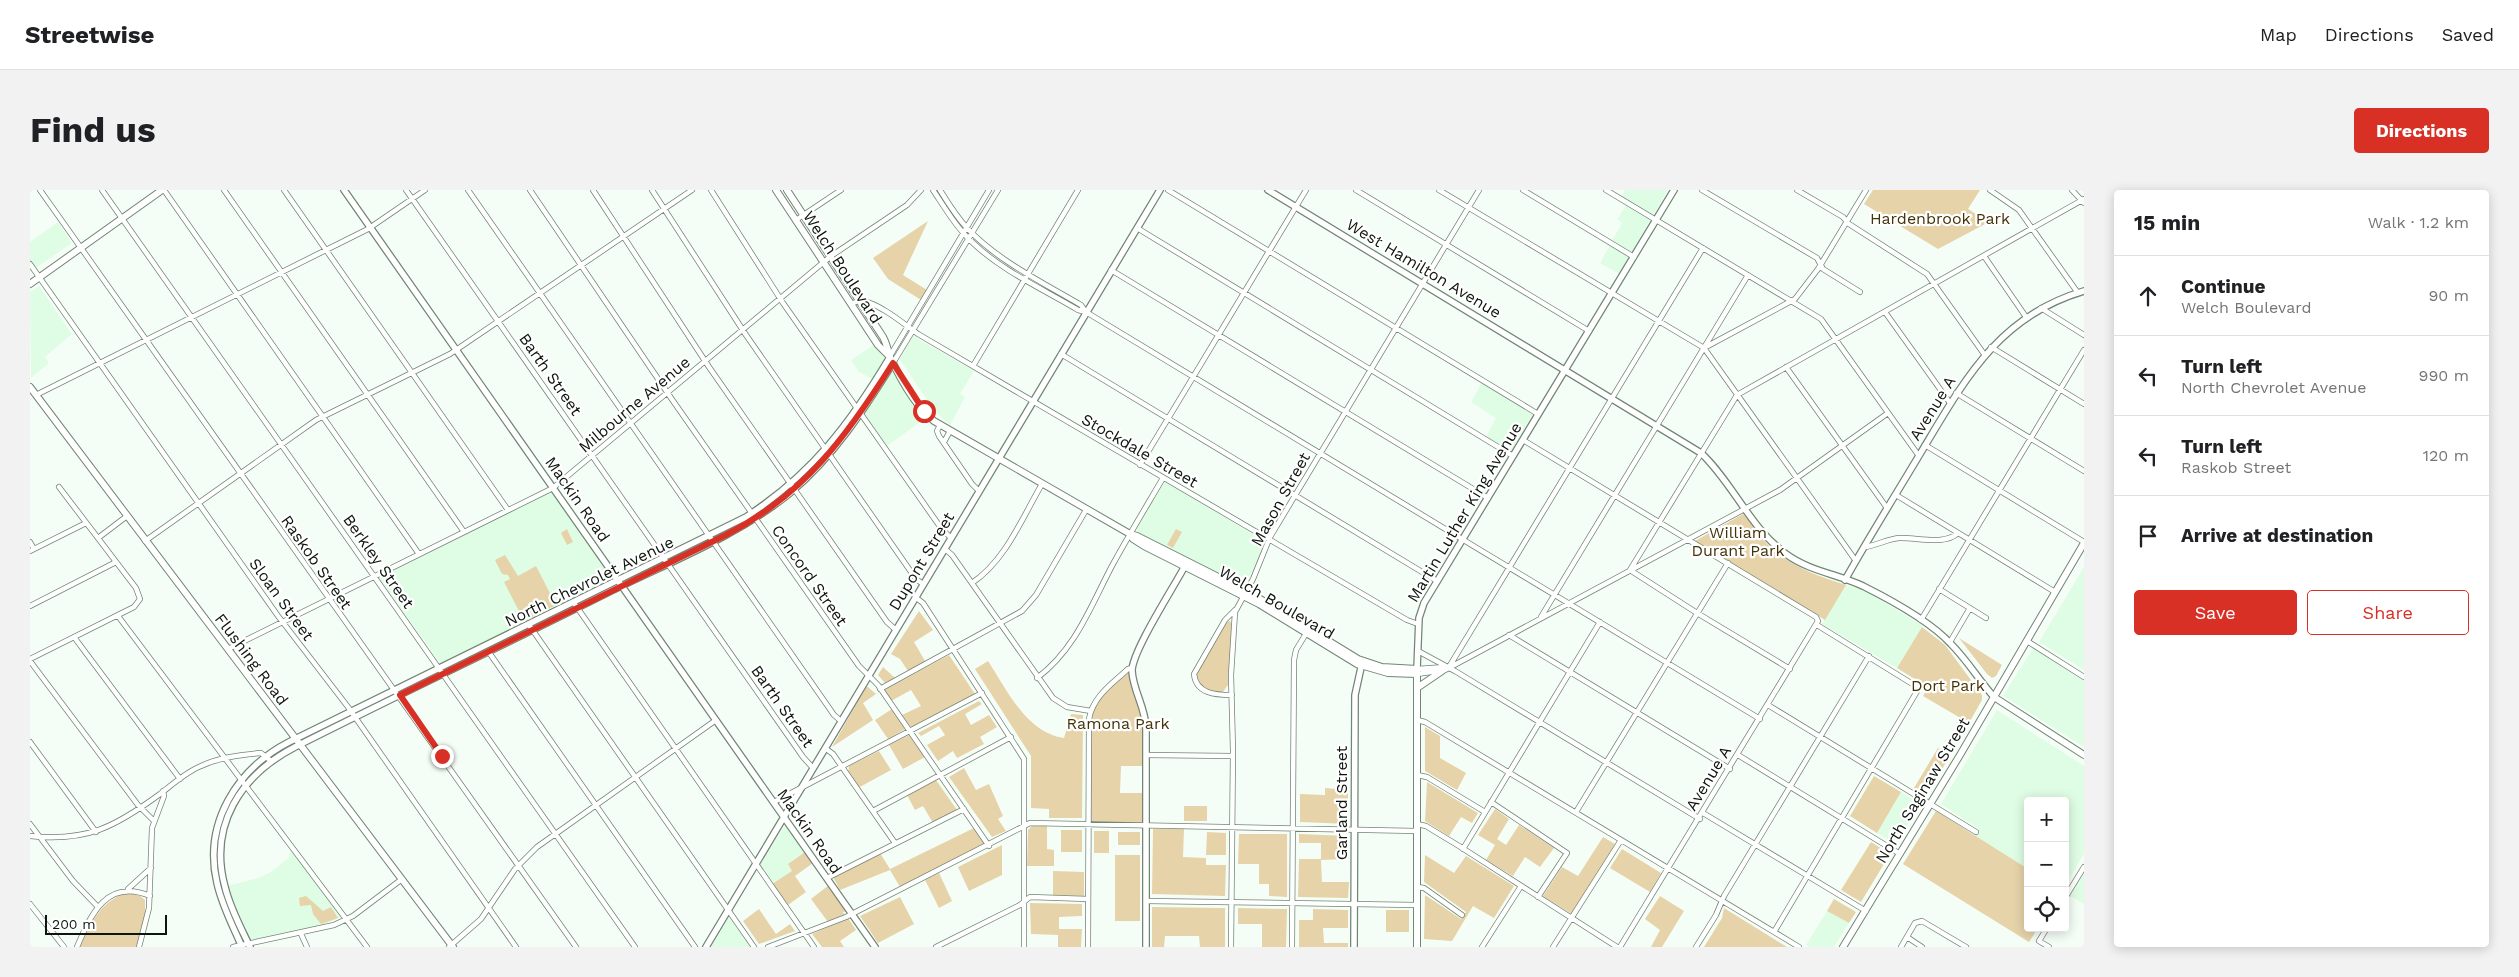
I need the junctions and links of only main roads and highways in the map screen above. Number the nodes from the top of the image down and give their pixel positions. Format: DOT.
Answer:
graph roads {
  1 [pos="163,190"];
  2 [pos="776,190"];
  3 [pos="787,190"];
  4 [pos="30,284"];
  5 [pos="892,360"];
  6 [pos="30,387"];
  7 [pos="2084,542"];
  8 [pos="1445,670"];
  9 [pos="1418,671"];
  10 [pos="1417,688"];
  11 [pos="1994,697"];
  12 [pos="2084,755"];
  13 [pos="451,946"];
  14 [pos="1417,947"];
  15 [pos="1843,947"];
  1 -- 4 [label="main road"];
  2 -- 5 [label="main road, Welch Boulevard"];
  3 -- 5 [label="main road, Welch Boulevard"];
  5 -- 9 [label="main road, Welch Boulevard"];
  6 -- 13 [label="main road, Flushing Road"];
  7 -- 11 [label="main road, North Saginaw Street"];
  8 -- 10 [label="main road"];
  9 -- 10 [label="main road, Martin Luther King Avenue"];
  10 -- 14 [label="main road, Martin Luther King Avenue"];
  11 -- 12 [label="main road"];
  11 -- 15 [label="main road, North Saginaw Street"];
}
